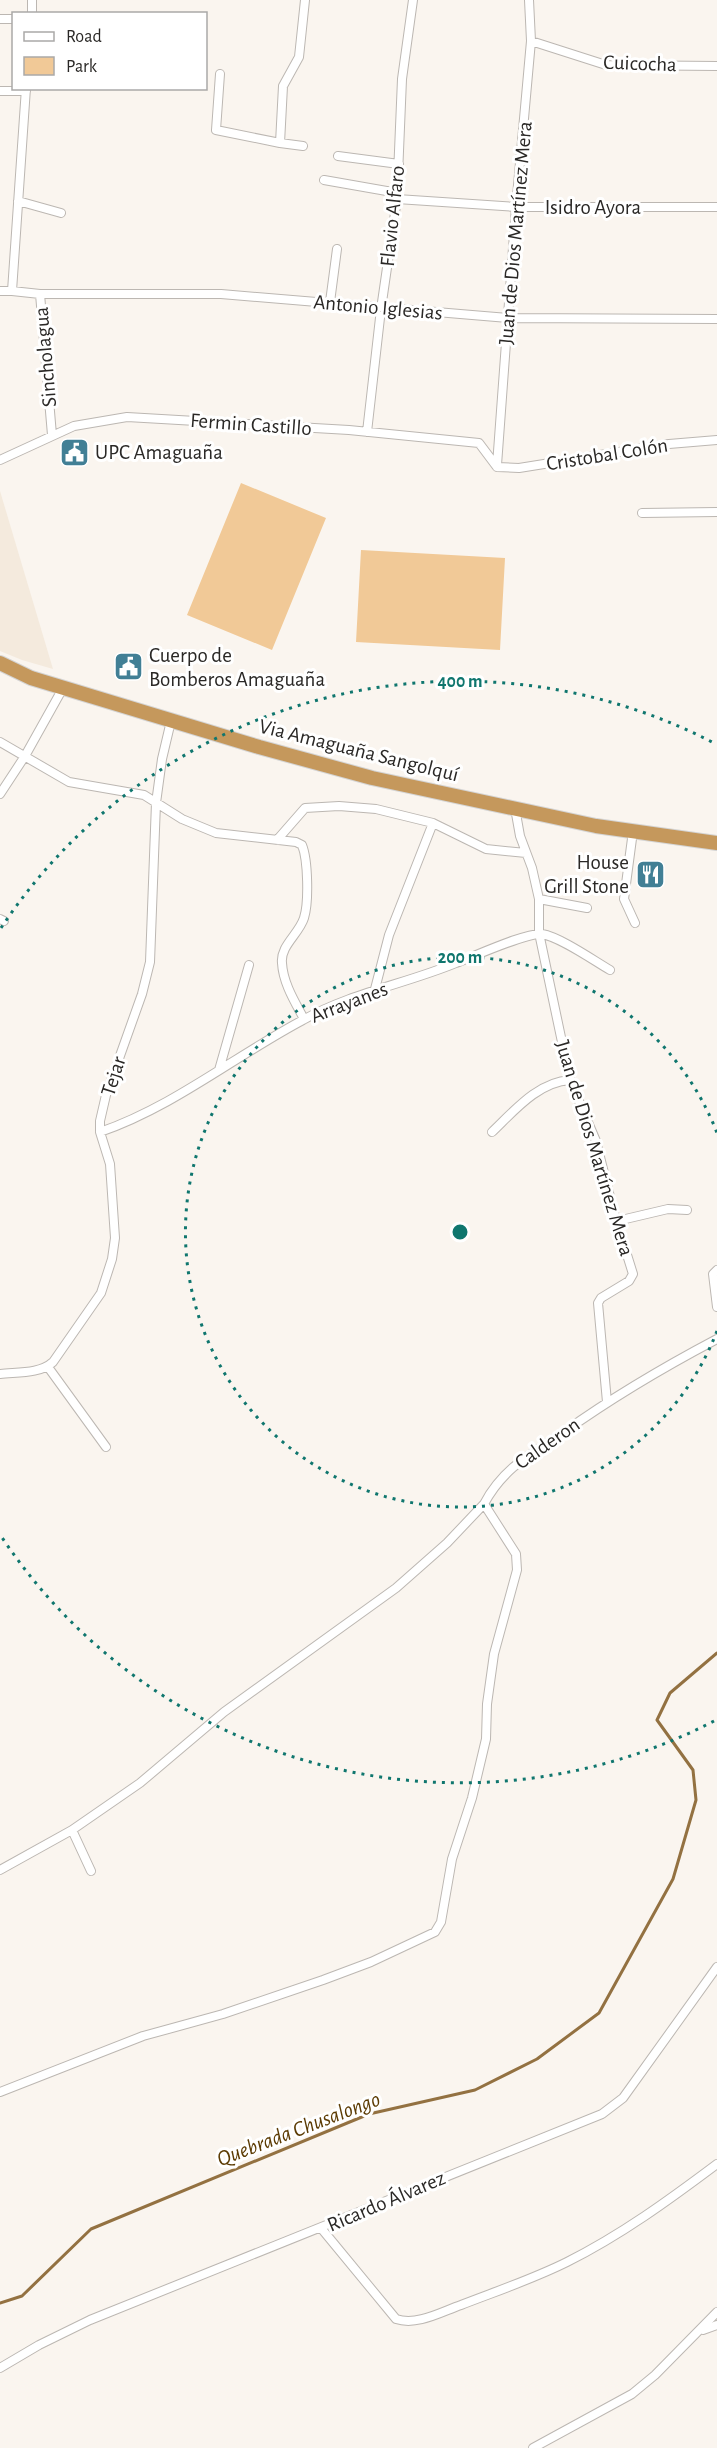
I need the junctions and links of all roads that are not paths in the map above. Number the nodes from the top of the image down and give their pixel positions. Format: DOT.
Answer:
graph roads {
  1 [pos="305,0"];
  2 [pos="413,0"];
  3 [pos="529,0"];
  4 [pos="531,41"];
  5 [pos="717,66"];
  6 [pos="220,74"];
  7 [pos="26,90"];
  8 [pos="0,91"];
  9 [pos="280,143"];
  10 [pos="303,146"];
  11 [pos="338,156"];
  12 [pos="399,164"];
  13 [pos="324,180"];
  14 [pos="397,196"];
  15 [pos="18,201"];
  16 [pos="516,207"];
  17 [pos="717,207"];
  18 [pos="61,213"];
  19 [pos="337,249"];
  20 [pos="0,291"];
  21 [pos="12,291"];
  22 [pos="40,294"];
  23 [pos="330,302"];
  24 [pos="381,309"];
  25 [pos="508,318"];
  26 [pos="717,319"];
  27 [pos="367,432"];
  28 [pos="52,435"];
  29 [pos="717,440"];
  30 [pos="479,442"];
  31 [pos="497,444"];
  32 [pos="0,460"];
  33 [pos="497,467"];
  34 [pos="717,512"];
  35 [pos="642,513"];
  36 [pos="0,663"];
  37 [pos="63,688"];
  38 [pos="171,721"];
  39 [pos="0,741"];
  40 [pos="25,756"];
  41 [pos="0,794"];
  42 [pos="156,803"];
  43 [pos="515,808"];
  44 [pos="433,823"];
  45 [pos="633,831"];
  46 [pos="277,840"];
  47 [pos="717,843"];
  48 [pos="526,853"];
  49 [pos="539,899"];
  50 [pos="587,908"];
  51 [pos="636,923"];
  52 [pos="539,933"];
  53 [pos="249,965"];
  54 [pos="610,970"];
  55 [pos="375,989"];
  56 [pos="304,1019"];
  57 [pos="219,1070"];
  58 [pos="570,1080"];
  59 [pos="100,1132"];
  60 [pos="492,1132"];
  61 [pos="687,1210"];
  62 [pos="617,1221"];
  63 [pos="717,1270"];
  64 [pos="717,1306"];
  65 [pos="717,1339"];
  66 [pos="48,1367"];
  67 [pos="0,1374"];
  68 [pos="607,1402"];
  69 [pos="106,1447"];
  70 [pos="484,1504"];
  71 [pos="72,1830"];
  72 [pos="0,1870"];
  73 [pos="91,1871"];
  74 [pos="717,1967"];
  75 [pos="0,2092"];
  76 [pos="717,2164"];
  77 [pos="321,2228"];
  78 [pos="717,2312"];
  79 [pos="717,2325"];
  80 [pos="702,2330"];
  81 [pos="0,2368"];
  82 [pos="533,2448"];
  1 -- 9 [label="street"];
  2 -- 12 [label="street, Flavio Alfaro"];
  3 -- 4 [label="street, Juan de Dios Martínez Mera"];
  4 -- 5 [label="street, Cuicocha"];
  4 -- 16 [label="street, Juan de Dios Martínez Mera"];
  6 -- 9 [label="street"];
  7 -- 8 [label="street"];
  7 -- 15 [label="street, Sincholagua"];
  9 -- 10 [label="street"];
  11 -- 12 [label="street"];
  12 -- 14 [label="street, Flavio Alfaro"];
  13 -- 14 [label="street, Isidro Ayora"];
  14 -- 16 [label="street, Isidro Ayora"];
  14 -- 24 [label="street, Flavio Alfaro"];
  15 -- 18 [label="street"];
  15 -- 21 [label="street, Sincholagua"];
  16 -- 17 [label="street, Isidro Ayora"];
  16 -- 25 [label="street, Juan de Dios Martínez Mera"];
  19 -- 23 [label="street"];
  20 -- 21 [label="street"];
  21 -- 22 [label="street, Sincholagua"];
  22 -- 23 [label="street, Antonio Iglesias"];
  22 -- 28 [label="street, Sincholagua"];
  23 -- 24 [label="street, Antonio Iglesias"];
  24 -- 25 [label="street, Antonio Iglesias"];
  24 -- 27 [label="street, Flavio Alfaro"];
  25 -- 26 [label="street, Antonio Iglesias"];
  25 -- 31 [label="street, Juan de Dios Martínez Mera"];
  27 -- 28 [label="street, Fermin Castillo"];
  27 -- 30 [label="street, Fermin Castillo"];
  28 -- 32 [label="street, Fermin Castillo"];
  29 -- 33 [label="street, Cristobal Colón"];
  30 -- 31 [label="street, Fermin Castillo"];
  30 -- 33 [label="street"];
  31 -- 33 [label="street, Juan de Dios Martínez Mera"];
  34 -- 35 [label="street"];
  36 -- 37 [label="highway, Via Amaguaña Sangolquí"];
  37 -- 38 [label="highway, Via Amaguaña Sangolquí"];
  37 -- 40 [label="street"];
  38 -- 42 [label="street, Tejar"];
  38 -- 43 [label="highway, Via Amaguaña Sangolquí"];
  39 -- 40 [label="street"];
  40 -- 41 [label="street"];
  40 -- 42 [label="street"];
  42 -- 46 [label="street"];
  42 -- 59 [label="street, Tejar"];
  43 -- 45 [label="highway, Via Amaguaña Sangolquí"];
  43 -- 48 [label="street, Juan de Dios Martínez Mera"];
  44 -- 46 [label="street"];
  44 -- 48 [label="street"];
  44 -- 55 [label="street"];
  45 -- 47 [label="highway, Via Amaguaña Sangolquí"];
  45 -- 51 [label="street"];
  46 -- 56 [label="street"];
  48 -- 49 [label="street, Juan de Dios Martínez Mera"];
  49 -- 50 [label="street"];
  49 -- 52 [label="street, Juan de Dios Martínez Mera"];
  52 -- 54 [label="street"];
  52 -- 55 [label="street, Arrayanes"];
  52 -- 58 [label="street, Juan de Dios Martínez Mera"];
  53 -- 57 [label="street"];
  55 -- 56 [label="street, Arrayanes"];
  56 -- 57 [label="street, Arrayanes"];
  57 -- 59 [label="street, Arrayanes"];
  58 -- 60 [label="street"];
  58 -- 62 [label="street, Juan de Dios Martínez Mera"];
  59 -- 66 [label="street, Tejar"];
  61 -- 62 [label="street"];
  62 -- 68 [label="street, Juan de Dios Martínez Mera"];
  63 -- 64 [label="street"];
  65 -- 68 [label="street, Calderon"];
  66 -- 67 [label="street"];
  66 -- 69 [label="street"];
  68 -- 70 [label="street, Calderon"];
  70 -- 71 [label="street, Calderon"];
  70 -- 75 [label="street"];
  71 -- 72 [label="street, Calderon"];
  71 -- 73 [label="street"];
  74 -- 77 [label="street, Ricardo Álvarez"];
  76 -- 77 [label="street"];
  77 -- 81 [label="street, Ricardo Álvarez"];
  78 -- 80 [label="street"];
  79 -- 80 [label="street"];
  80 -- 82 [label="street"];
}
